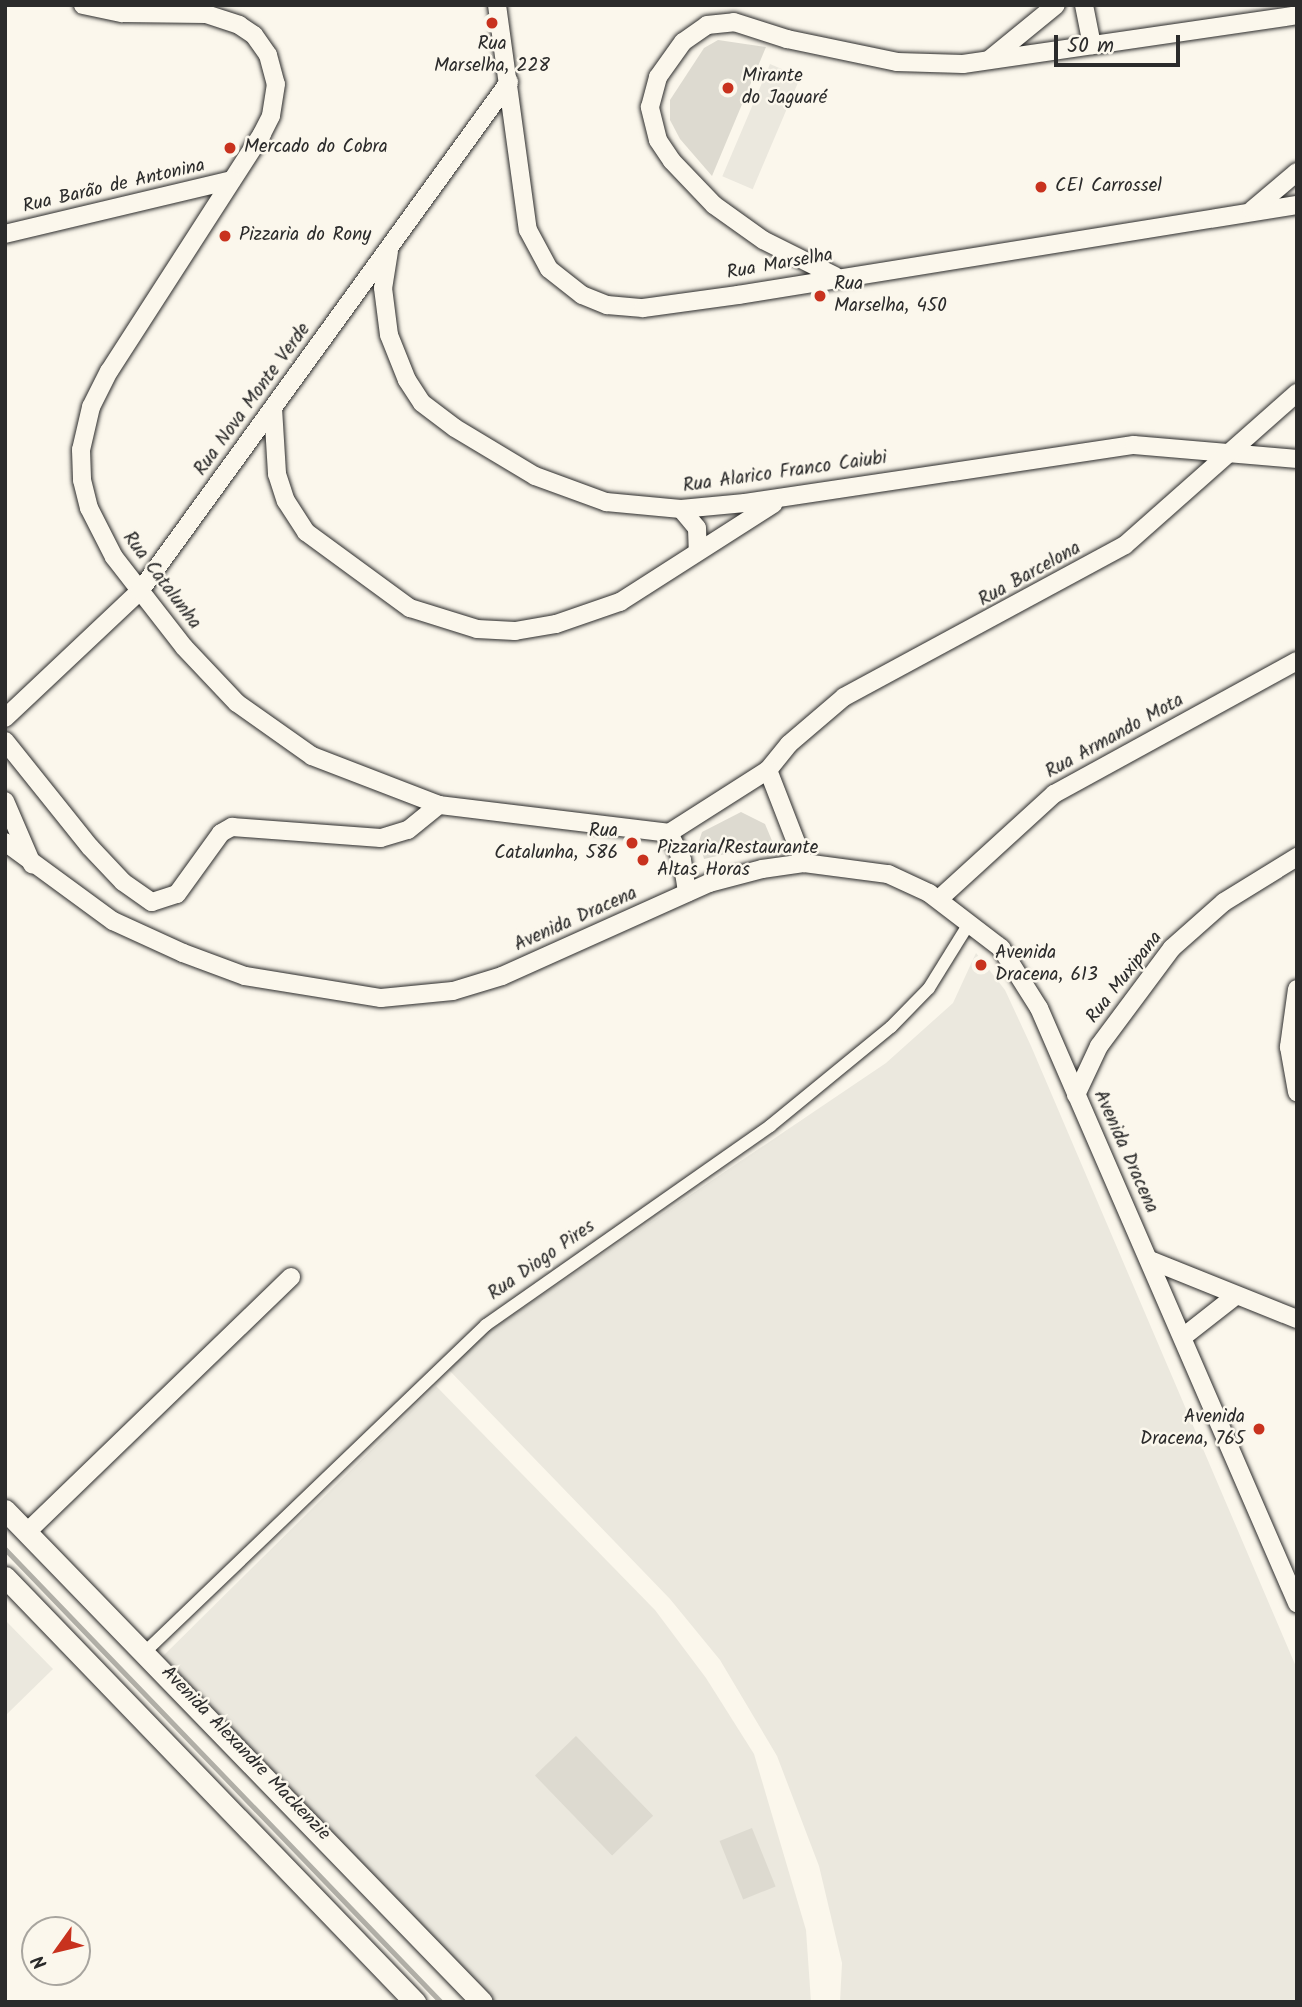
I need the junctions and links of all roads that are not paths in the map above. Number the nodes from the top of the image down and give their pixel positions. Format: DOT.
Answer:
graph roads {
  1 [pos="83,5"];
  2 [pos="497,5"];
  3 [pos="1056,5"];
  4 [pos="1084,5"];
  5 [pos="1297,15"];
  6 [pos="1092,46"];
  7 [pos="990,59"];
  8 [pos="509,82"];
  9 [pos="1297,172"];
  10 [pos="232,180"];
  11 [pos="1294,206"];
  12 [pos="1252,210"];
  13 [pos="5,234"];
  14 [pos="389,251"];
  15 [pos="835,276"];
  16 [pos="1297,393"];
  17 [pos="273,408"];
  18 [pos="1230,449"];
  19 [pos="1297,458"];
  20 [pos="788,496"];
  21 [pos="681,509"];
  22 [pos="698,551"];
  23 [pos="140,592"];
  24 [pos="1297,661"];
  25 [pos="5,718"];
  26 [pos="5,741"];
  27 [pos="768,770"];
  28 [pos="5,801"];
  29 [pos="439,805"];
  30 [pos="669,833"];
  31 [pos="5,842"];
  32 [pos="1297,857"];
  33 [pos="32,863"];
  34 [pos="804,863"];
  35 [pos="687,894"];
  36 [pos="939,899"];
  37 [pos="970,922"];
  38 [pos="1297,989"];
  39 [pos="1297,1092"];
  40 [pos="1076,1095"];
  41 [pos="1150,1261"];
  42 [pos="291,1277"];
  43 [pos="1234,1297"];
  44 [pos="1297,1319"];
  45 [pos="1183,1338"];
  46 [pos="5,1510"];
  47 [pos="27,1532"];
  48 [pos="5,1577"];
  49 [pos="1297,1603"];
  50 [pos="146,1651"];
  51 [pos="415,2002"];
  52 [pos="482,2002"];
  1 -- 10 [label="street, Rua Catalunha"];
  2 -- 8 [label="street, Rua Marselha"];
  3 -- 7 [label="street"];
  4 -- 6 [label="street"];
  5 -- 6 [label="street"];
  6 -- 7 [label="street"];
  7 -- 15 [label="street"];
  8 -- 14 [label="street, Rua Nova Monte Verde"];
  8 -- 15 [label="street, Rua Marselha"];
  9 -- 12 [label="street"];
  10 -- 13 [label="street, Rua Barão de Antonina"];
  10 -- 23 [label="street, Rua Catalunha"];
  11 -- 12 [label="street, Rua Marselha"];
  12 -- 15 [label="street, Rua Marselha"];
  14 -- 17 [label="street, Rua Nova Monte Verde"];
  14 -- 21 [label="street, Rua Alarico Franco Caiubi"];
  16 -- 18 [label="street, Rua Barcelona"];
  17 -- 22 [label="street"];
  17 -- 23 [label="street, Rua Nova Monte Verde"];
  18 -- 19 [label="street, Rua Alarico Franco Caiubi"];
  18 -- 20 [label="street, Rua Alarico Franco Caiubi"];
  18 -- 27 [label="street, Rua Barcelona"];
  20 -- 21 [label="street, Rua Alarico Franco Caiubi"];
  20 -- 22 [label="street"];
  21 -- 22 [label="street"];
  23 -- 25 [label="street, Rua Nova Monte Verde"];
  23 -- 29 [label="street, Rua Catalunha"];
  24 -- 36 [label="street, Rua Armando Mota"];
  26 -- 29 [label="street"];
  27 -- 30 [label="street, Rua Barcelona"];
  27 -- 34 [label="street"];
  28 -- 33 [label="street"];
  29 -- 30 [label="street, Rua Catalunha"];
  30 -- 35 [label="street"];
  31 -- 33 [label="street, Avenida Dracena"];
  32 -- 40 [label="street, Rua Muxipana"];
  33 -- 35 [label="street, Avenida Dracena"];
  34 -- 35 [label="street, Avenida Dracena"];
  34 -- 36 [label="street, Avenida Dracena"];
  36 -- 37 [label="street, Avenida Dracena"];
  37 -- 40 [label="street, Avenida Dracena"];
  37 -- 50 [label="street, Rua Diogo Pires"];
  38 -- 39 [label="street"];
  40 -- 41 [label="street, Avenida Dracena"];
  41 -- 43 [label="street"];
  41 -- 45 [label="street, Avenida Dracena"];
  42 -- 47 [label="street"];
  43 -- 44 [label="street"];
  43 -- 45 [label="street"];
  45 -- 49 [label="street, Avenida Dracena"];
  46 -- 47 [label="street, Avenida Alexandre Mackenzie"];
  47 -- 50 [label="street, Avenida Alexandre Mackenzie"];
  48 -- 51 [label="street"];
  50 -- 52 [label="street, Avenida Alexandre Mackenzie"];
}
